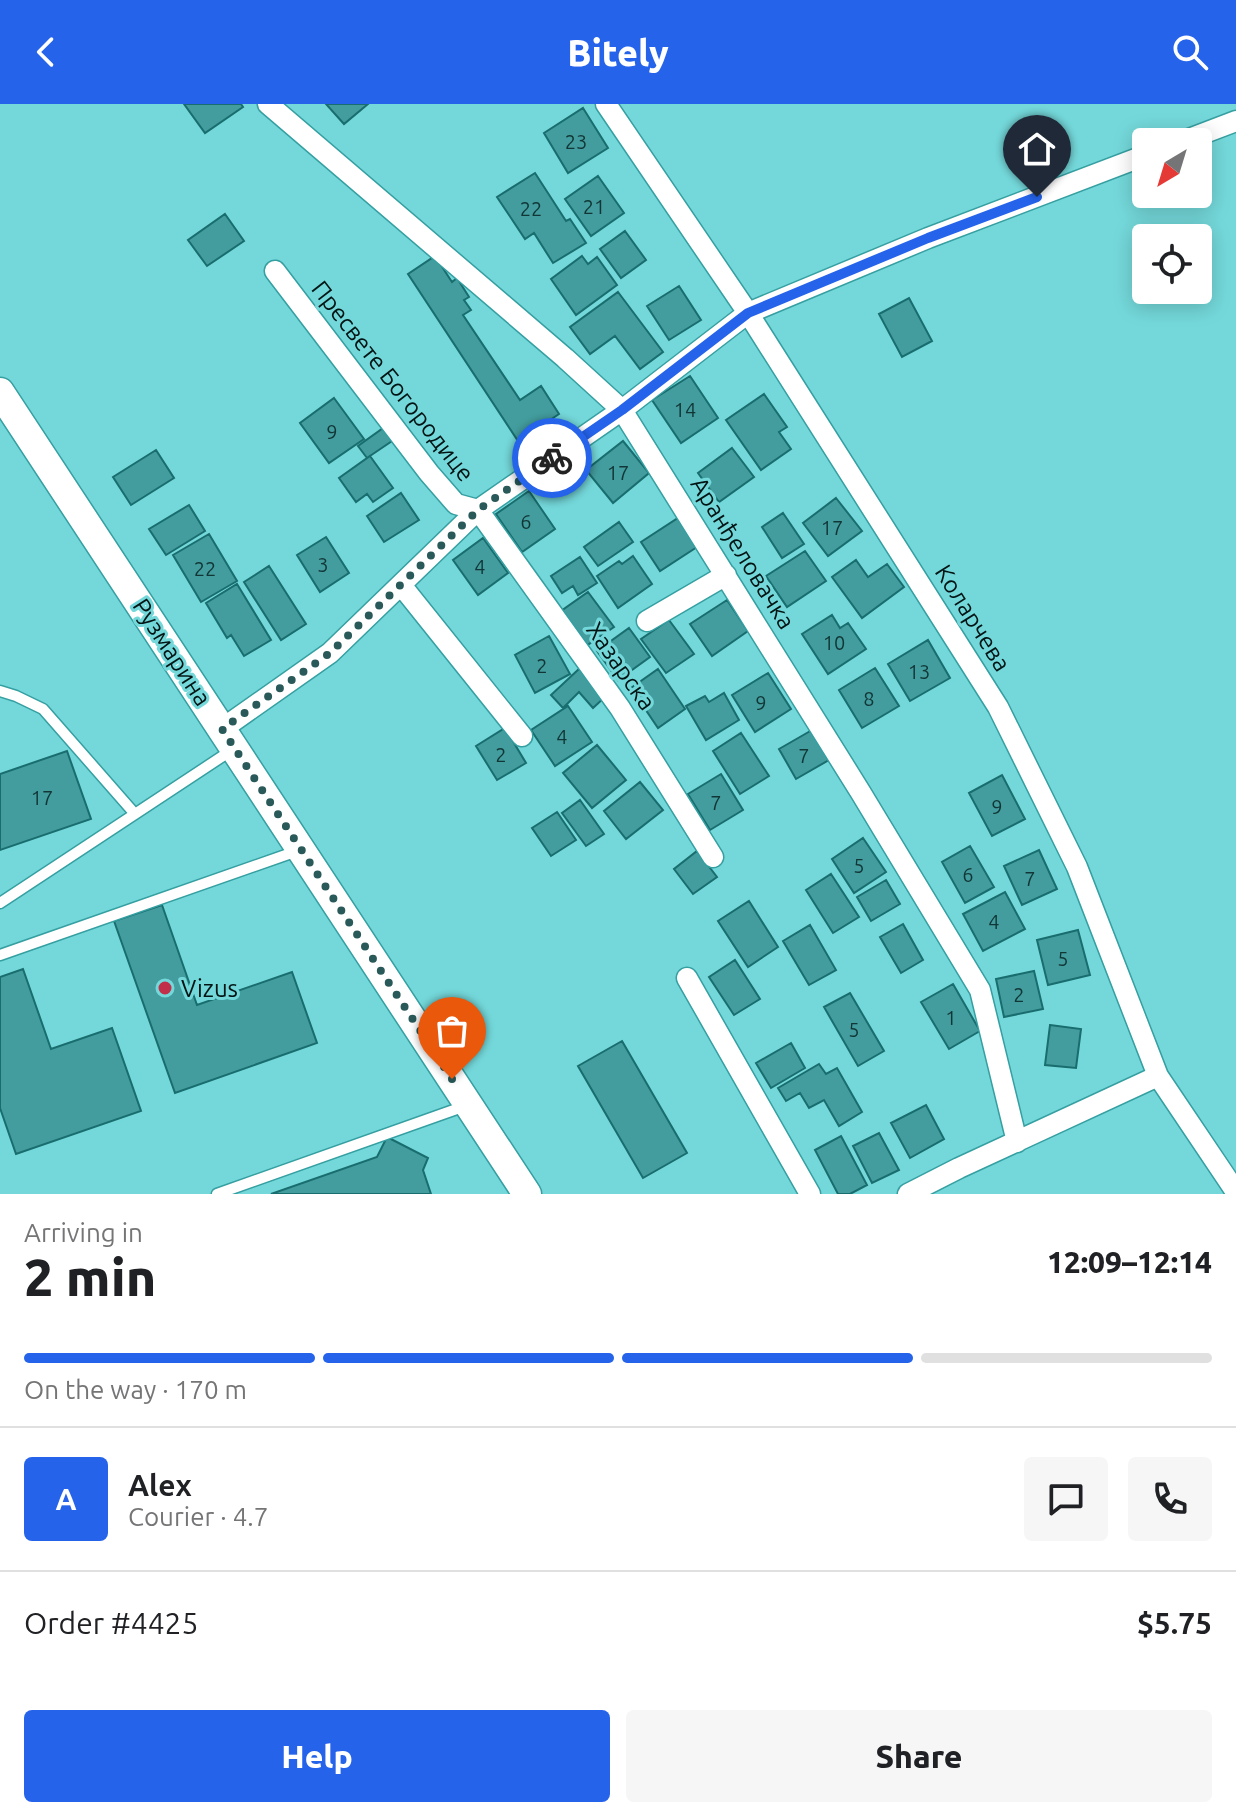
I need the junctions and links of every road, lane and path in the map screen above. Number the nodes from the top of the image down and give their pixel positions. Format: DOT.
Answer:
graph roads {
  1 [pos="268,104"];
  2 [pos="606,104"];
  3 [pos="1236,121"];
  4 [pos="1212,130"];
  5 [pos="1132,160"];
  6 [pos="275,271"];
  7 [pos="748,313"];
  8 [pos="0,392"];
  9 [pos="622,410"];
  10 [pos="478,510"];
  11 [pos="726,575"];
  12 [pos="401,585"];
  13 [pos="647,621"];
  14 [pos="0,691"];
  15 [pos="522,736"];
  16 [pos="228,739"];
  17 [pos="135,814"];
  18 [pos="301,850"];
  19 [pos="713,857"];
  20 [pos="0,903"];
  21 [pos="0,955"];
  22 [pos="687,978"];
  23 [pos="1158,1076"];
  24 [pos="469,1105"];
  25 [pos="1017,1142"];
  26 [pos="1236,1192"];
  27 [pos="217,1194"];
  28 [pos="527,1194"];
  29 [pos="810,1194"];
  30 [pos="908,1194"];
  1 -- 9 [label="street, Аранђеловачка"];
  2 -- 7 [label="street, Коларчева"];
  3 -- 4 [label="street"];
  5 -- 7 [label="street, Пресвете Богородице"];
  6 -- 10 [label="street, Пресвете Богородице"];
  7 -- 9 [label="street, Пресвете Богородице"];
  7 -- 23 [label="street, Коларчева"];
  8 -- 16 [label="main road, Рузмарина"];
  9 -- 10 [label="street, Пресвете Богородице"];
  9 -- 11 [label="street, Аранђеловачка"];
  10 -- 12 [label="street, Пресвете Богородице"];
  10 -- 19 [label="street, Хазарска"];
  11 -- 13 [label="street"];
  11 -- 25 [label="street, Аранђеловачка"];
  12 -- 15 [label="street"];
  12 -- 16 [label="street, Пресвете Богородице"];
  14 -- 17 [label="lane"];
  16 -- 17 [label="lane"];
  16 -- 18 [label="main road, Рузмарина"];
  17 -- 20 [label="lane"];
  18 -- 21 [label="lane"];
  18 -- 24 [label="main road, Рузмарина"];
  22 -- 29 [label="street"];
  23 -- 25 [label="street"];
  23 -- 26 [label="street, Коларчева"];
  24 -- 27 [label="lane"];
  24 -- 28 [label="main road, Рузмарина"];
  25 -- 30 [label="street"];
}
